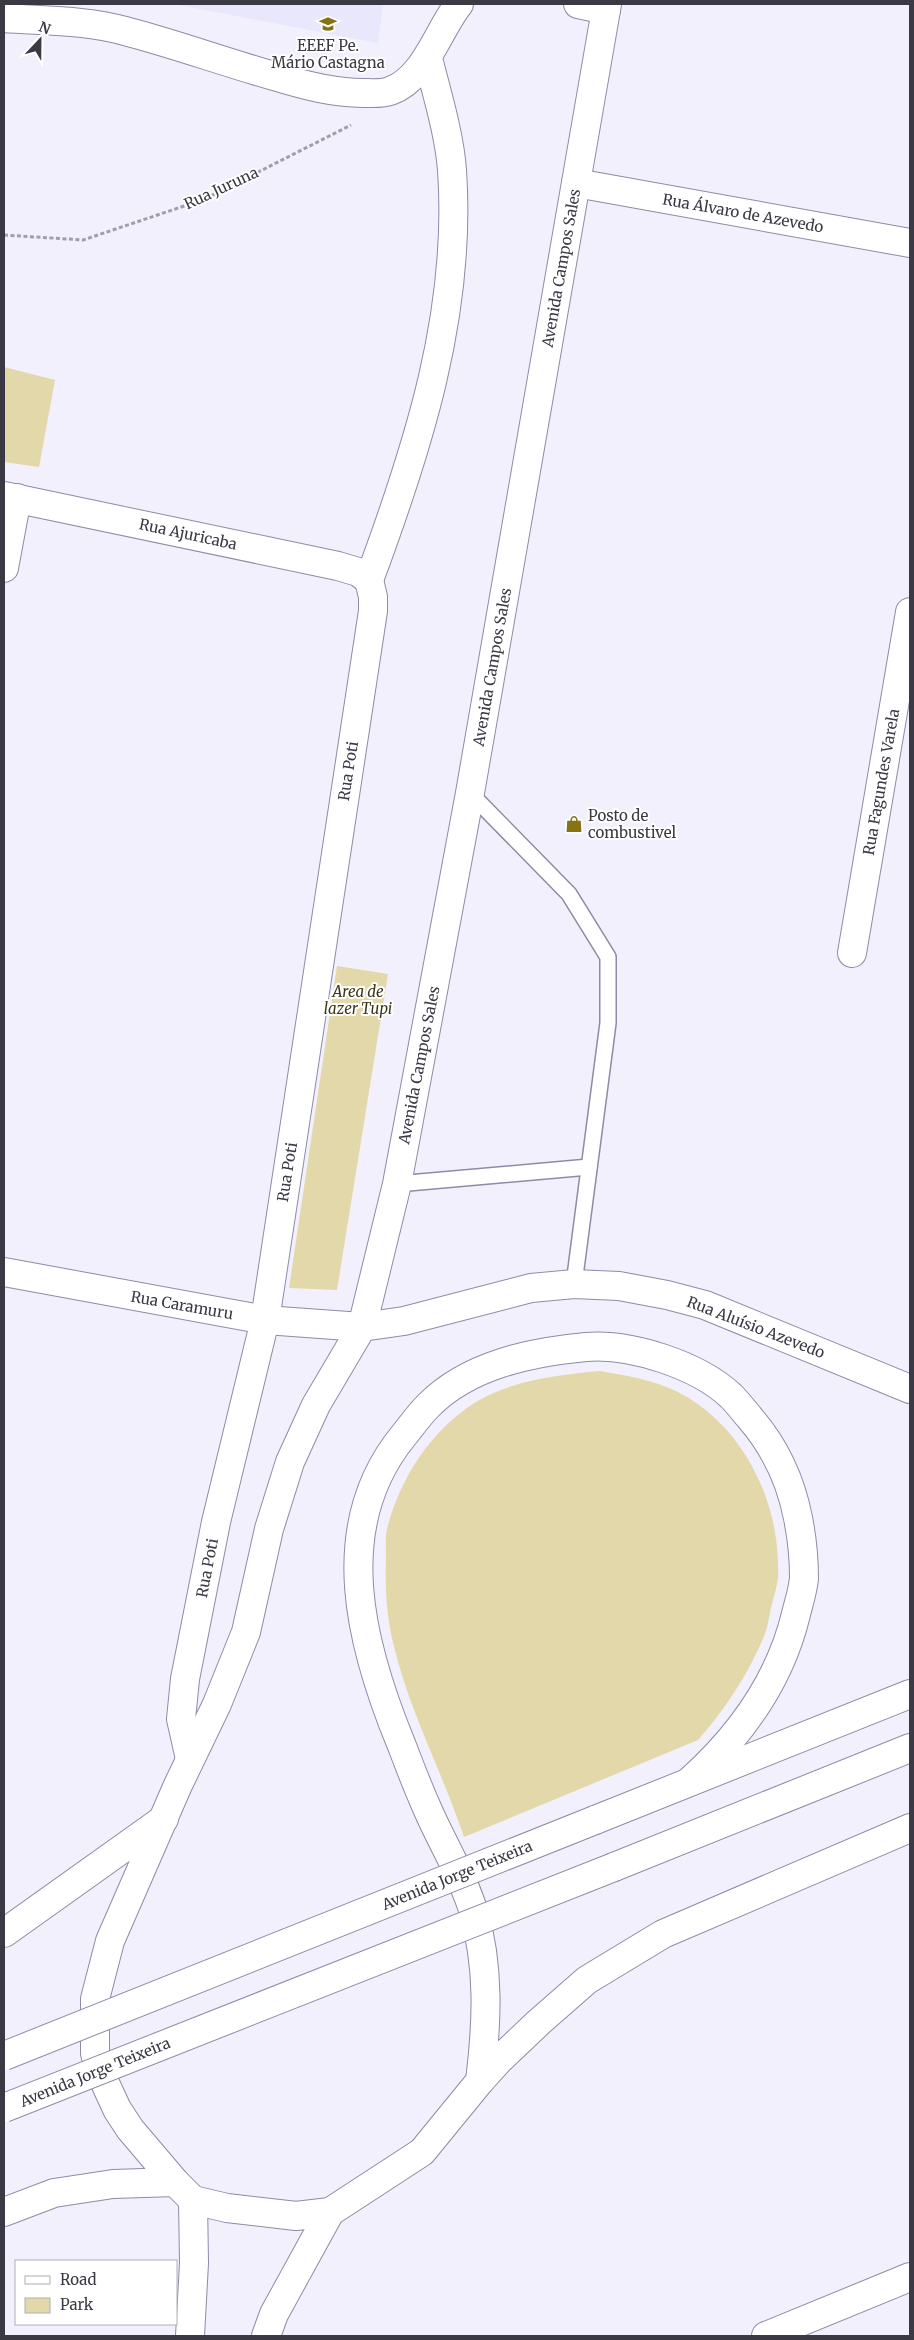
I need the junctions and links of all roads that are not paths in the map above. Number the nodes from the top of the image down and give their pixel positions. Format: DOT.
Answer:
graph roads {
  1 [pos="460,4"];
  2 [pos="578,4"];
  3 [pos="606,7"];
  4 [pos="4,18"];
  5 [pos="428,58"];
  6 [pos="576,183"];
  7 [pos="910,243"];
  8 [pos="10,497"];
  9 [pos="4,568"];
  10 [pos="369,580"];
  11 [pos="910,612"];
  12 [pos="470,793"];
  13 [pos="852,952"];
  14 [pos="589,1167"];
  15 [pos="397,1184"];
  16 [pos="4,1272"];
  17 [pos="574,1284"];
  18 [pos="265,1320"];
  19 [pos="362,1327"];
  20 [pos="910,1389"];
  21 [pos="910,1694"];
  22 [pos="910,1748"];
  23 [pos="190,1759"];
  24 [pos="690,1781"];
  25 [pos="164,1819"];
  26 [pos="910,1828"];
  27 [pos="4,1933"];
  28 [pos="4,2056"];
  29 [pos="480,2081"];
  30 [pos="4,2108"];
  31 [pos="184,2191"];
  32 [pos="4,2212"];
  33 [pos="330,2212"];
  34 [pos="910,2276"];
  35 [pos="190,2336"];
  36 [pos="266,2336"];
  37 [pos="766,2336"];
  1 -- 5 [label="main road"];
  2 -- 3 [label="main road"];
  3 -- 6 [label="main road, Avenida Campos Sales"];
  4 -- 5 [label="main road"];
  5 -- 10 [label="main road"];
  6 -- 7 [label="main road, Rua Álvaro de Azevedo"];
  6 -- 12 [label="main road, Avenida Campos Sales"];
  8 -- 9 [label="main road"];
  8 -- 10 [label="main road, Rua Ajuricaba"];
  10 -- 18 [label="main road, Rua Poti"];
  11 -- 13 [label="main road, Rua Fagundes Varela"];
  12 -- 14 [label="lane"];
  12 -- 15 [label="main road, Avenida Campos Sales"];
  14 -- 15 [label="lane"];
  14 -- 17 [label="lane"];
  15 -- 19 [label="main road, Avenida Campos Sales"];
  16 -- 18 [label="main road, Rua Caramuru"];
  17 -- 19 [label="main road, Rua Aluísio Azevedo"];
  17 -- 20 [label="main road, Rua Aluísio Azevedo"];
  18 -- 19 [label="main road, Rua Caramuru"];
  18 -- 23 [label="main road, Rua Poti"];
  19 -- 23 [label="main road, Avenida Campos Sales"];
  21 -- 24 [label="main road, Avenida Jorge Teixeira"];
  22 -- 30 [label="main road, Avenida Jorge Teixeira, bridge"];
  23 -- 25 [label="main road, Avenida Campos Sales"];
  24 -- 28 [label="main road, Avenida Jorge Teixeira, bridge"];
  24 -- 29 [label="main road"];
  25 -- 27 [label="main road"];
  25 -- 31 [label="main road, Avenida Campos Sales"];
  26 -- 29 [label="main road"];
  29 -- 33 [label="main road"];
  31 -- 32 [label="main road"];
  31 -- 33 [label="main road"];
  31 -- 35 [label="main road"];
  33 -- 36 [label="main road"];
  34 -- 37 [label="main road"];
}
